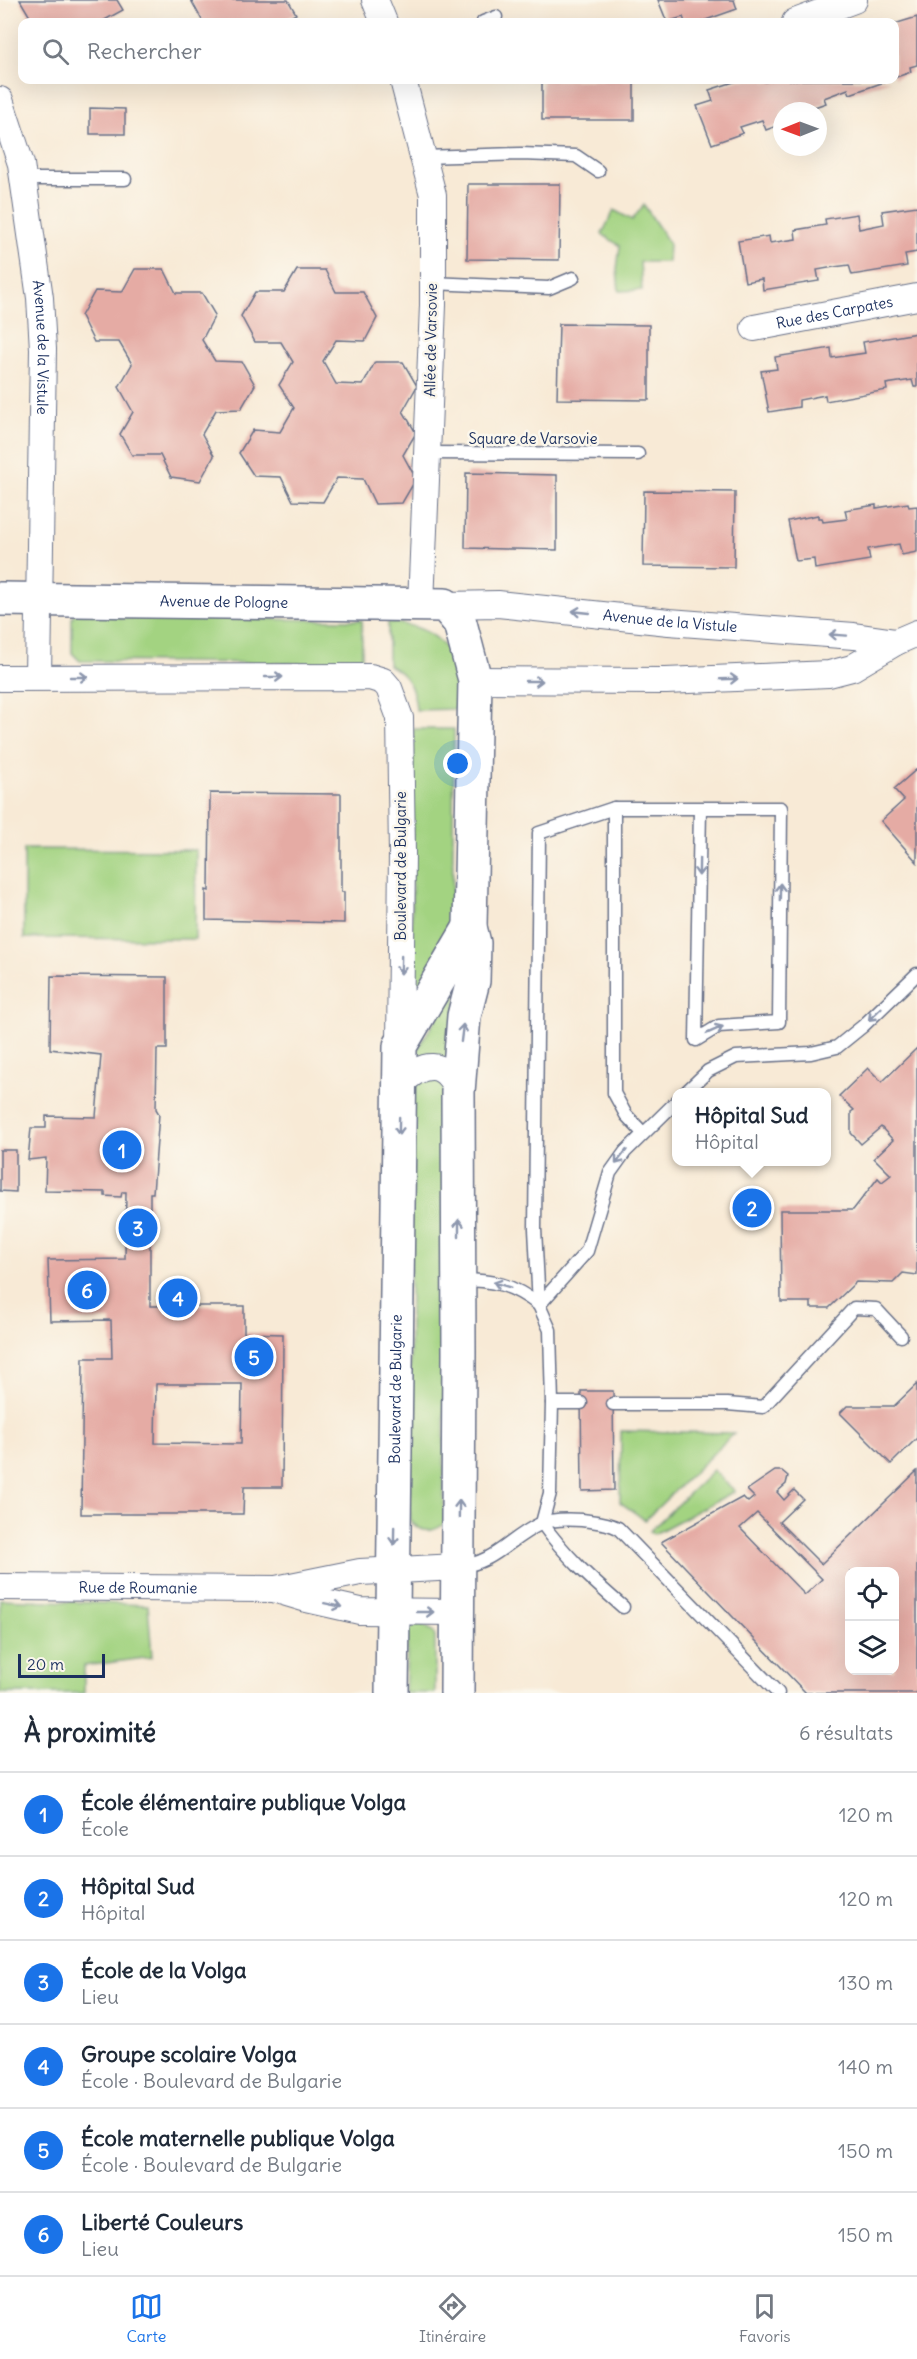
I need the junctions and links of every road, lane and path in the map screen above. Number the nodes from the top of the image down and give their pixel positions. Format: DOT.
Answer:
graph roads {
  1 [pos="375,0"];
  2 [pos="854,0"];
  3 [pos="382,18"];
  4 [pos="806,18"];
  5 [pos="404,84"];
  6 [pos="0,100"];
  7 [pos="423,157"];
  8 [pos="598,171"];
  9 [pos="23,179"];
  10 [pos="125,179"];
  11 [pos="573,278"];
  12 [pos="432,283"];
  13 [pos="917,297"];
  14 [pos="754,327"];
  15 [pos="428,453"];
  16 [pos="638,454"];
  17 [pos="0,599"];
  18 [pos="39,600"];
  19 [pos="434,605"];
  20 [pos="906,637"];
  21 [pos="38,677"];
  22 [pos="0,678"];
  23 [pos="475,680"];
  24 [pos="614,808"];
  25 [pos="700,808"];
  26 [pos="470,927"];
  27 [pos="917,974"];
  28 [pos="400,1046"];
  29 [pos="400,1084"];
  30 [pos="690,1088"];
  31 [pos="458,1092"];
  32 [pos="672,1106"];
  33 [pos="643,1133"];
  34 [pos="459,1280"];
  35 [pos="539,1305"];
  36 [pos="901,1336"];
  37 [pos="552,1403"];
  38 [pos="581,1403"];
  39 [pos="613,1404"];
  40 [pos="542,1523"];
  41 [pos="458,1567"];
  42 [pos="393,1569"];
  43 [pos="0,1587"];
  44 [pos="276,1590"];
  45 [pos="623,1607"];
  46 [pos="393,1612"];
  47 [pos="457,1612"];
  48 [pos="392,1693"];
  49 [pos="457,1693"];
  50 [pos="778,1693"];
  1 -- 3 [label="street"];
  2 -- 4 [label="street"];
  5 -- 7 [label="street, Allée de Varsovie"];
  6 -- 9 [label="street, Avenue de la Vistule"];
  7 -- 8 [label="lane"];
  7 -- 12 [label="street, Allée de Varsovie"];
  9 -- 10 [label="lane"];
  9 -- 18 [label="street, Avenue de la Vistule"];
  11 -- 12 [label="lane"];
  12 -- 15 [label="street, Allée de Varsovie"];
  13 -- 14 [label="street, Rue des Carpates"];
  15 -- 16 [label="lane, Square de Varsovie"];
  15 -- 19 [label="street, Allée de Varsovie"];
  17 -- 18 [label="street, Avenue de Pologne"];
  18 -- 19 [label="street, Avenue de Pologne"];
  18 -- 21 [label="street, Avenue de la Vistule"];
  20 -- 19 [label="street, Avenue de la Vistule, one-way"];
  19 -- 23 [label="street"];
  23 -- 20 [label="street, Avenue de la Vistule, one-way"];
  21 -- 22 [label="street"];
  21 -- 28 [label="street, Boulevard de Bulgarie, one-way"];
  23 -- 26 [label="street"];
  24 -- 25 [label="lane"];
  24 -- 33 [label="lane"];
  24 -- 35 [label="lane"];
  25 -- 25 [label="lane, one-way"];
  26 -- 28 [label="street"];
  31 -- 26 [label="street, one-way"];
  27 -- 30 [label="lane, one-way"];
  28 -- 29 [label="street, Boulevard de Bulgarie"];
  29 -- 31 [label="street"];
  29 -- 42 [label="street, Boulevard de Bulgarie, one-way"];
  34 -- 31 [label="street, one-way"];
  32 -- 33 [label="lane"];
  33 -- 35 [label="lane, one-way"];
  35 -- 34 [label="lane, one-way"];
  41 -- 34 [label="street, one-way"];
  35 -- 37 [label="lane"];
  36 -- 39 [label="lane"];
  37 -- 38 [label="lane"];
  37 -- 40 [label="lane"];
  40 -- 41 [label="lane"];
  40 -- 45 [label="lane"];
  40 -- 50 [label="lane"];
  41 -- 42 [label="street, Rue de Roumanie"];
  41 -- 47 [label="street"];
  42 -- 44 [label="street, Rue de Roumanie"];
  42 -- 46 [label="street, Boulevard de Bulgarie"];
  43 -- 44 [label="street, Rue de Roumanie"];
  44 -- 46 [label="street, Rue de Roumanie, one-way"];
  46 -- 47 [label="street, Rue de Roumanie, one-way"];
  46 -- 48 [label="street, Boulevard de Bulgarie"];
  47 -- 49 [label="street"];
}
